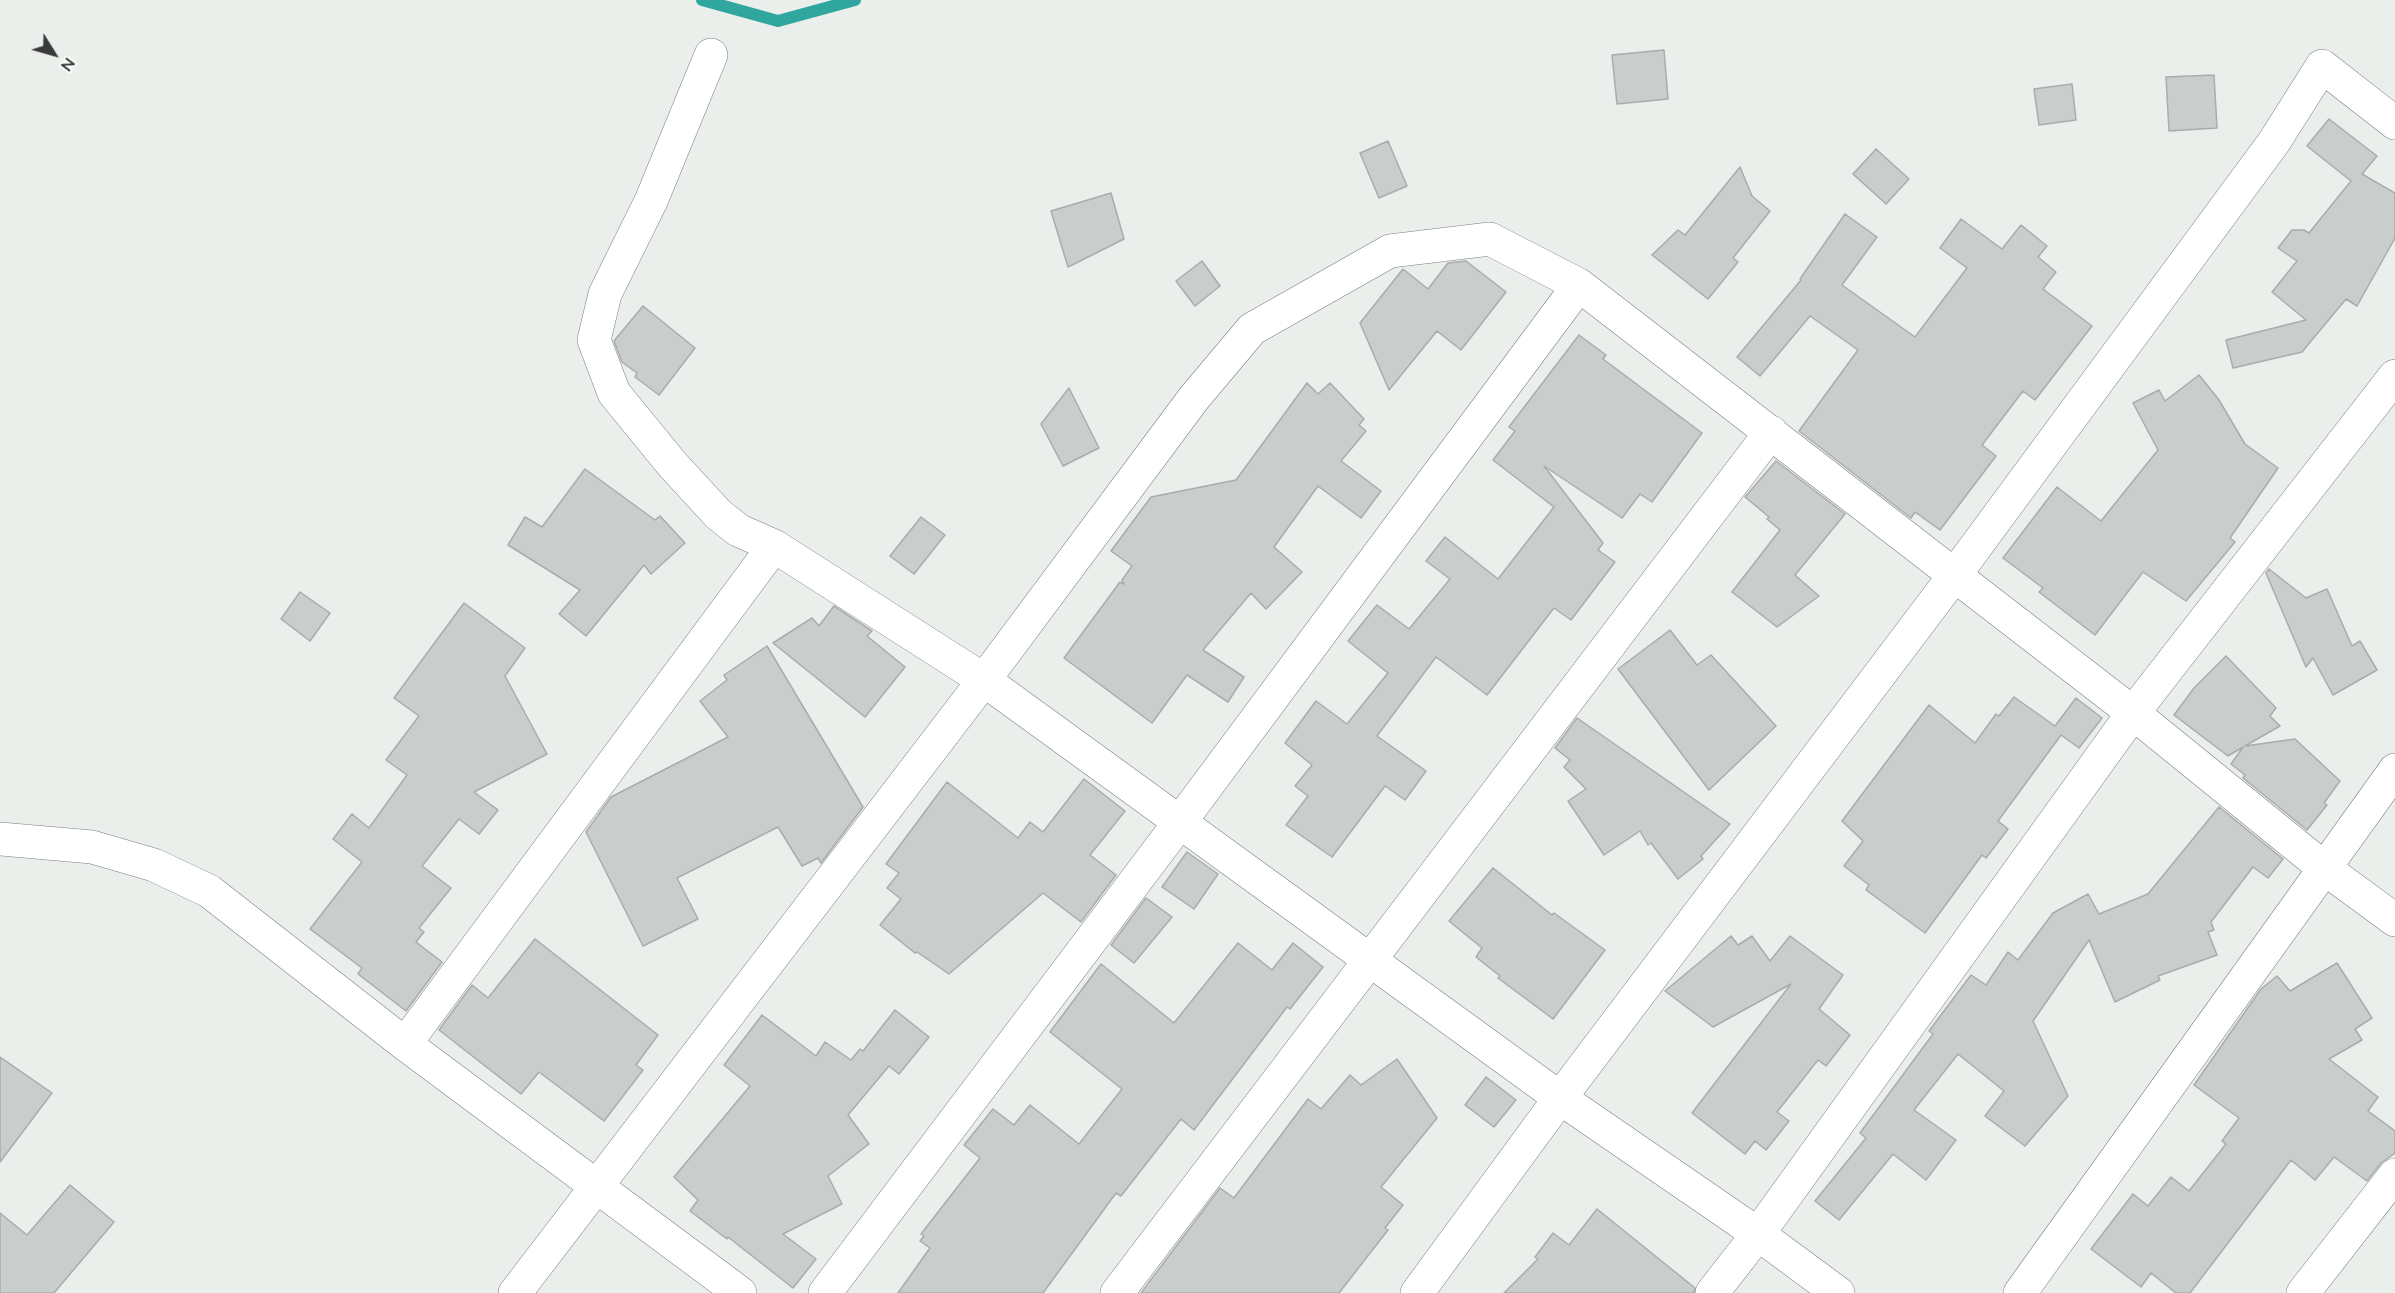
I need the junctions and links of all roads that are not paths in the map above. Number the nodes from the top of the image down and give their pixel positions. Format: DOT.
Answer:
graph roads {
  1 [pos="711,56"];
  2 [pos="2395,123"];
  3 [pos="1579,285"];
  4 [pos="2395,376"];
  5 [pos="1771,432"];
  6 [pos="774,546"];
  7 [pos="1954,576"];
  8 [pos="984,680"];
  9 [pos="2133,713"];
  10 [pos="2395,770"];
  11 [pos="1180,822"];
  12 [pos="0,839"];
  13 [pos="2324,868"];
  14 [pos="2395,920"];
  15 [pos="1370,959"];
  16 [pos="405,1044"];
  17 [pos="1560,1098"];
  18 [pos="2395,1175"];
  19 [pos="597,1187"];
  20 [pos="1758,1234"];
  21 [pos="515,1293"];
  22 [pos="740,1293"];
  23 [pos="825,1293"];
  24 [pos="1117,1293"];
  25 [pos="1416,1293"];
  26 [pos="1712,1293"];
  27 [pos="1838,1293"];
  28 [pos="2020,1293"];
  29 [pos="2303,1293"];
  1 -- 6 [label="street"];
  2 -- 7 [label="street"];
  3 -- 5 [label="street"];
  3 -- 8 [label="street"];
  3 -- 11 [label="street"];
  4 -- 9 [label="street"];
  5 -- 7 [label="street"];
  5 -- 15 [label="street"];
  6 -- 8 [label="street"];
  6 -- 16 [label="street"];
  7 -- 9 [label="street"];
  7 -- 17 [label="street"];
  8 -- 11 [label="street"];
  8 -- 19 [label="street"];
  9 -- 13 [label="street"];
  9 -- 20 [label="street"];
  10 -- 13 [label="street"];
  11 -- 15 [label="street"];
  11 -- 23 [label="street"];
  12 -- 16 [label="street"];
  13 -- 14 [label="street"];
  13 -- 28 [label="street"];
  15 -- 17 [label="street"];
  15 -- 24 [label="street"];
  16 -- 19 [label="street"];
  17 -- 20 [label="street"];
  17 -- 25 [label="street"];
  18 -- 29 [label="street"];
  19 -- 21 [label="street"];
  19 -- 22 [label="street"];
  20 -- 26 [label="street"];
  20 -- 27 [label="street"];
}
